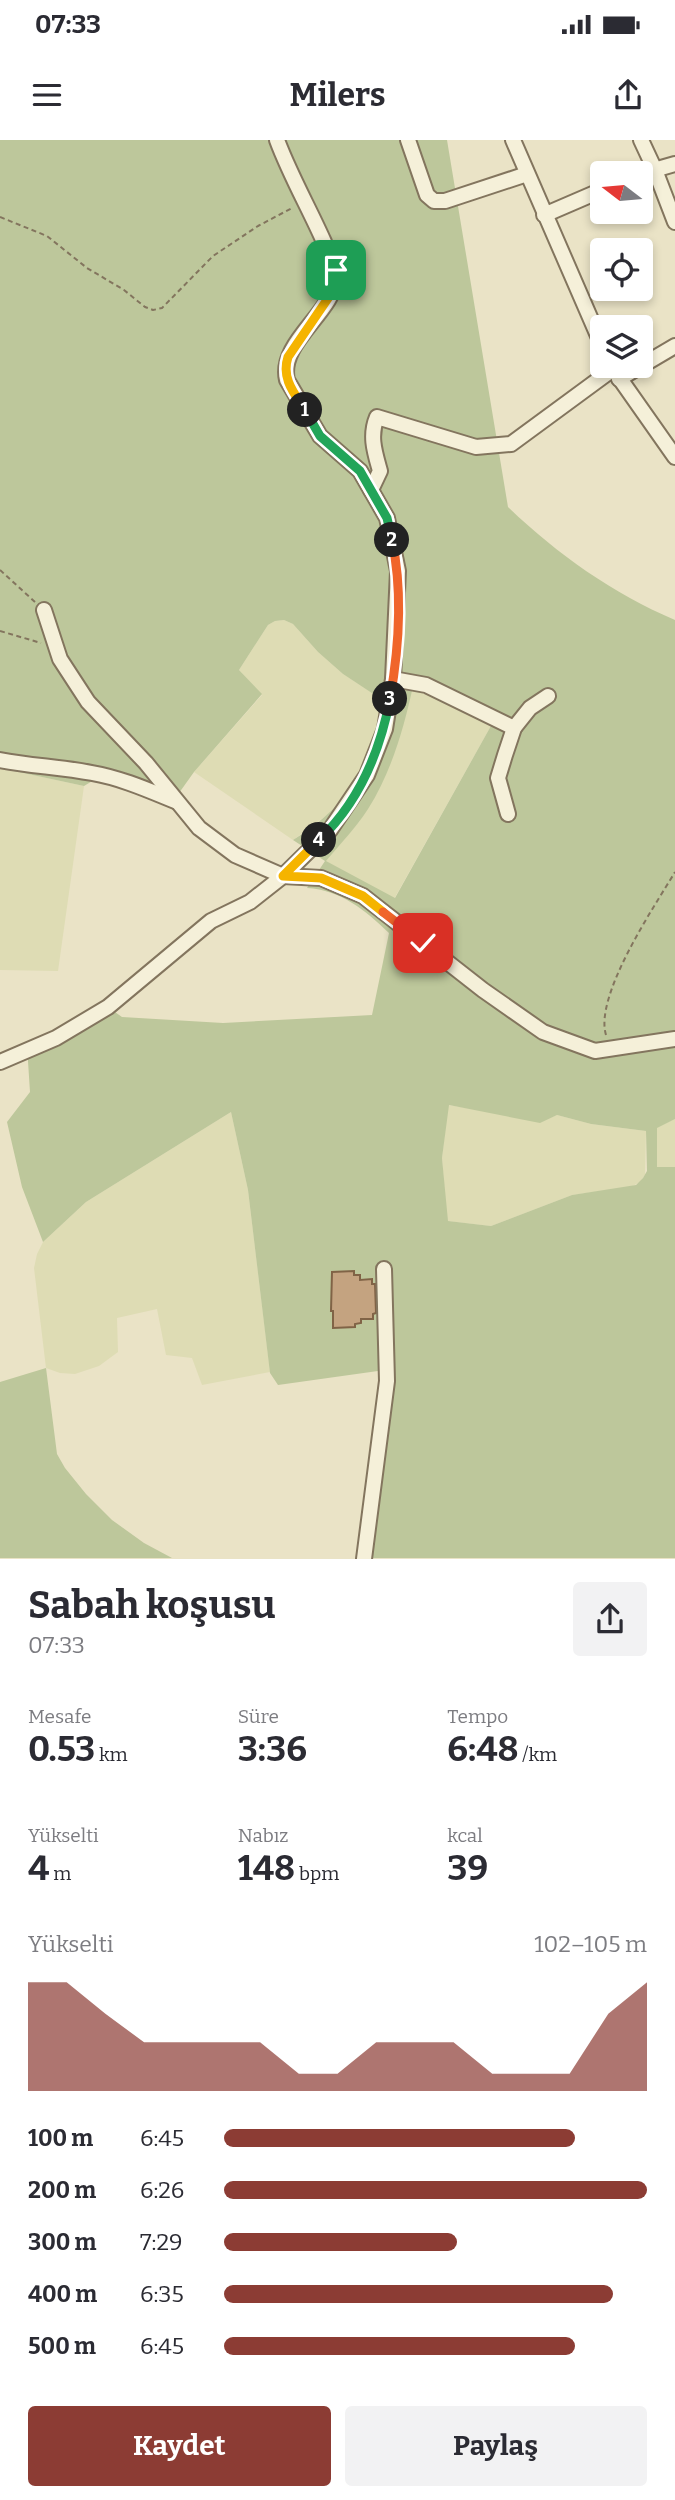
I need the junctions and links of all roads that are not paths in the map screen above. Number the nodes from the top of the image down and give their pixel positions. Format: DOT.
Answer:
graph roads {
  1 [pos="277,140"];
  2 [pos="408,140"];
  3 [pos="513,140"];
  4 [pos="640,140"];
  5 [pos="645,161"];
  6 [pos="675,164"];
  7 [pos="653,171"];
  8 [pos="527,174"];
  9 [pos="653,181"];
  10 [pos="590,195"];
  11 [pos="544,215"];
  12 [pos="675,222"];
  13 [pos="590,318"];
  14 [pos="675,346"];
  15 [pos="653,355"];
  16 [pos="604,378"];
  17 [pos="619,378"];
  18 [pos="675,457"];
  19 [pos="371,490"];
  20 [pos="44,610"];
  21 [pos="393,679"];
  22 [pos="548,696"];
  23 [pos="514,728"];
  24 [pos="0,760"];
  25 [pos="178,803"];
  26 [pos="508,814"];
  27 [pos="283,876"];
  28 [pos="675,1039"];
  29 [pos="0,1062"];
  30 [pos="384,1269"];
  31 [pos="364,1559"];
  1 -- 19 [label="street"];
  2 -- 8 [label="street"];
  3 -- 8 [label="street"];
  4 -- 5 [label="street"];
  6 -- 7 [label="street"];
  8 -- 11 [label="street"];
  9 -- 12 [label="street"];
  10 -- 11 [label="street"];
  11 -- 13 [label="street"];
  14 -- 15 [label="street"];
  16 -- 19 [label="street"];
  17 -- 18 [label="street"];
  19 -- 21 [label="street"];
  20 -- 25 [label="street"];
  21 -- 23 [label="street"];
  21 -- 27 [label="street"];
  22 -- 23 [label="street"];
  23 -- 26 [label="street"];
  24 -- 25 [label="street"];
  25 -- 27 [label="street"];
  27 -- 28 [label="street"];
  27 -- 29 [label="street"];
  30 -- 31 [label="street"];
}
